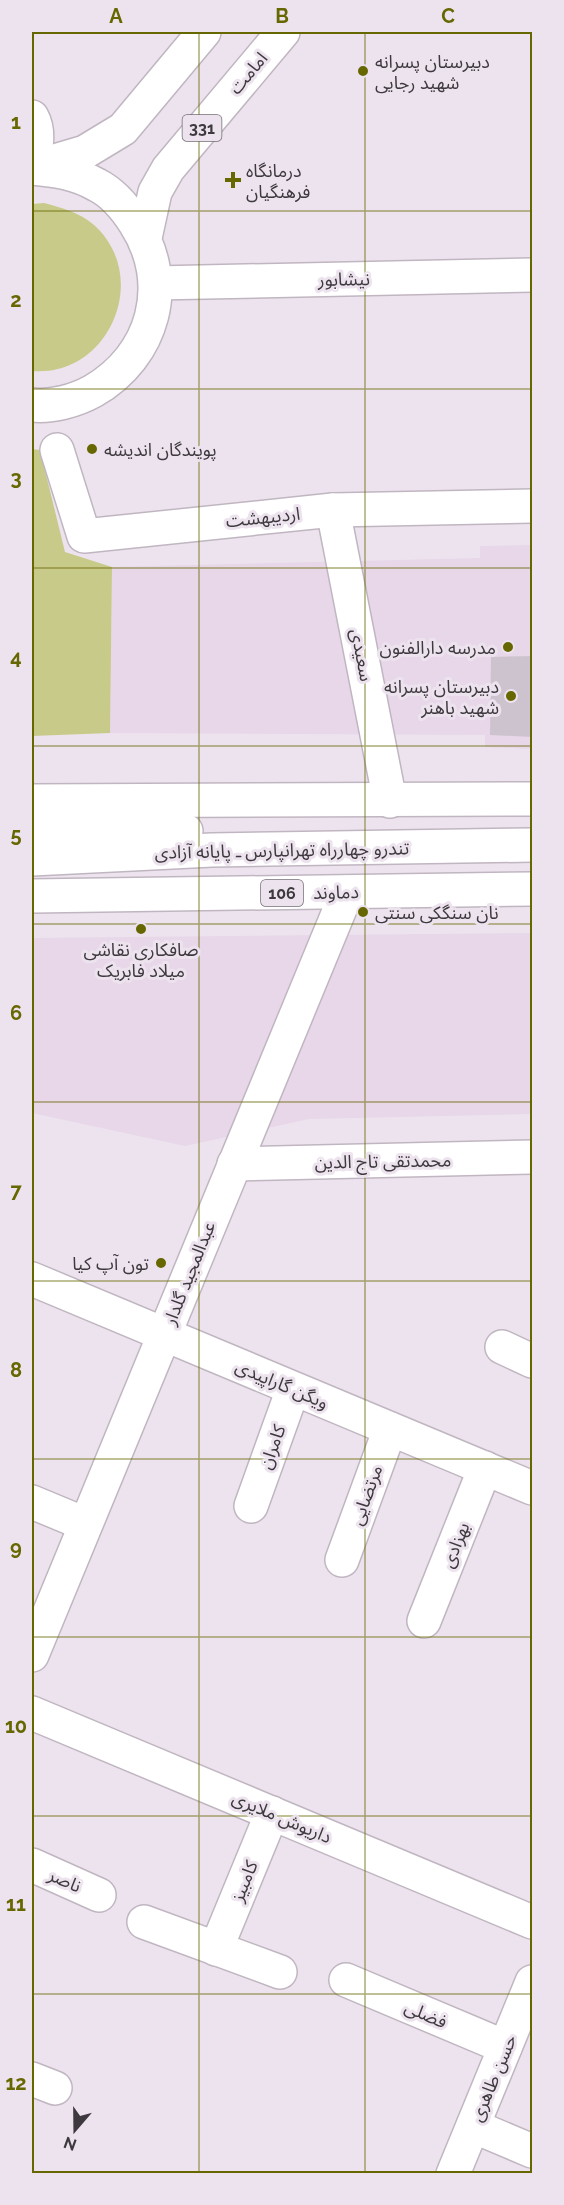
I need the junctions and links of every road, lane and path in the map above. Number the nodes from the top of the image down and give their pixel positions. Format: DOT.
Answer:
graph roads {
  1 [pos="204,32"];
  2 [pos="283,32"];
  3 [pos="32,117"];
  4 [pos="32,168"];
  5 [pos="145,238"];
  6 [pos="532,275"];
  7 [pos="156,283"];
  8 [pos="35,407"];
  9 [pos="57,450"];
  10 [pos="532,506"];
  11 [pos="333,510"];
  12 [pos="532,799"];
  13 [pos="32,801"];
  14 [pos="390,801"];
  15 [pos="32,828"];
  16 [pos="532,828"];
  17 [pos="532,845"];
  18 [pos="32,859"];
  19 [pos="532,889"];
  20 [pos="347,892"];
  21 [pos="32,896"];
  22 [pos="532,1157"];
  23 [pos="234,1164"];
  24 [pos="32,1280"];
  25 [pos="164,1335"];
  26 [pos="502,1347"];
  27 [pos="532,1361"];
  28 [pos="293,1389"];
  29 [pos="390,1429"];
  30 [pos="485,1468"];
  31 [pos="532,1488"];
  32 [pos="32,1502"];
  33 [pos="251,1506"];
  34 [pos="86,1524"];
  35 [pos="342,1560"];
  36 [pos="424,1621"];
  37 [pos="32,1655"];
  38 [pos="32,1713"];
  39 [pos="272,1813"];
  40 [pos="32,1865"];
  41 [pos="99,1894"];
  42 [pos="144,1922"];
  43 [pos="532,1922"];
  44 [pos="216,1948"];
  45 [pos="280,1972"];
  46 [pos="346,1980"];
  47 [pos="532,1982"];
  48 [pos="505,2047"];
  49 [pos="473,2126"];
  50 [pos="532,2151"];
  51 [pos="453,2174"];
  1 -- 4 [label="street"];
  2 -- 5 [label="street, امامت / 331"];
  3 -- 4 [label="street"];
  4 -- 5 [label="street"];
  5 -- 7 [label="street"];
  6 -- 7 [label="street, نیشابور"];
  7 -- 8 [label="street"];
  9 -- 11 [label="street, اردیبهشت"];
  10 -- 11 [label="street, اردیبهشت"];
  11 -- 14 [label="street, سعیدی"];
  12 -- 14 [label="street"];
  13 -- 14 [label="street"];
  15 -- 16 [label="street"];
  17 -- 18 [label="street, تندرو چهارراه تهرانپارس ـ پایانه آزادی"];
  19 -- 20 [label="street, دماوند / 106"];
  20 -- 21 [label="street, دماوند / 106"];
  20 -- 23 [label="street, عبدالمجید گلدار"];
  22 -- 23 [label="street, محمدتقی تاج الدین"];
  23 -- 25 [label="street, عبدالمجید گلدار"];
  24 -- 25 [label="street, ویگن گاراپیدی"];
  25 -- 28 [label="street, ویگن گاراپیدی"];
  25 -- 34 [label="street, عبدالمجید گلدار"];
  26 -- 27 [label="street"];
  28 -- 29 [label="street, ویگن گاراپیدی"];
  28 -- 33 [label="street, کامران"];
  29 -- 30 [label="street, ویگن گاراپیدی"];
  29 -- 35 [label="street, مرتضایی"];
  30 -- 31 [label="street, ویگن گاراپیدی"];
  30 -- 36 [label="street, بهزادی"];
  32 -- 34 [label="street"];
  34 -- 37 [label="street, عبدالمجید گلدار"];
  38 -- 39 [label="street, داریوش ملایری"];
  39 -- 43 [label="street, داریوش ملایری"];
  39 -- 44 [label="street, کامبیز"];
  40 -- 41 [label="street, ناصر"];
  42 -- 44 [label="street"];
  44 -- 45 [label="street"];
  46 -- 48 [label="street, فضلی"];
  47 -- 48 [label="street, حسن طاهری"];
  48 -- 49 [label="street, حسن طاهری"];
  49 -- 50 [label="street"];
  49 -- 51 [label="street, حسن طاهری"];
}
